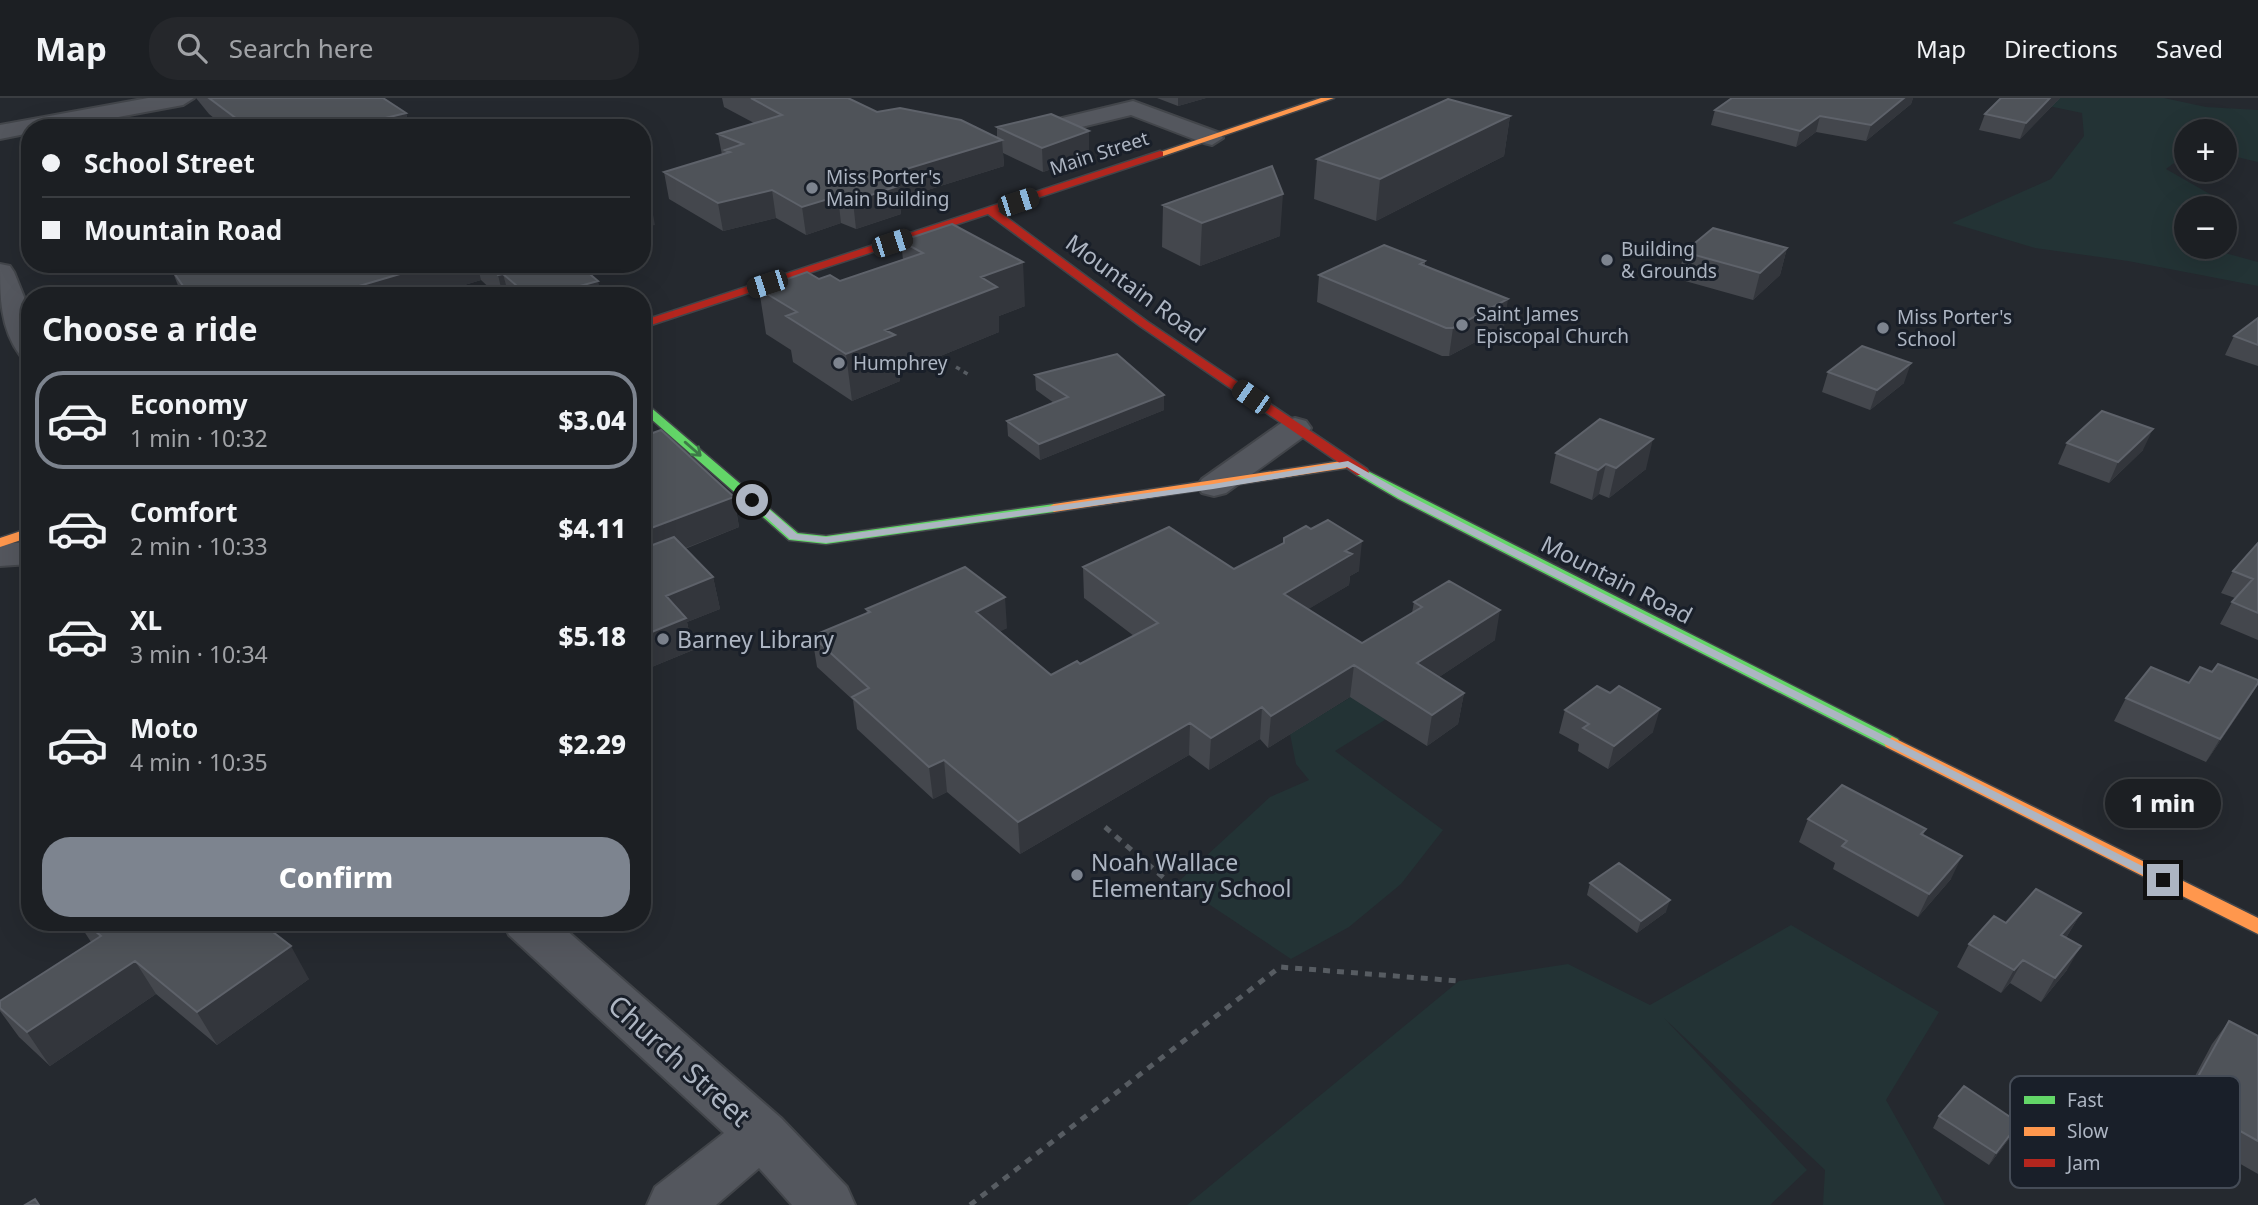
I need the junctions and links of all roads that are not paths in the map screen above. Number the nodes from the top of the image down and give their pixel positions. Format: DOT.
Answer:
graph roads {
  1 [pos="183,98"];
  2 [pos="1330,98"];
  3 [pos="70,119"];
  4 [pos="21,128"];
  5 [pos="0,132"];
  6 [pos="1004,138"];
  7 [pos="1212,138"];
  8 [pos="991,211"];
  9 [pos="0,272"];
  10 [pos="651,321"];
  11 [pos="21,326"];
  12 [pos="651,412"];
  13 [pos="1295,428"];
  14 [pos="1348,464"];
  15 [pos="1213,486"];
  16 [pos="21,535"];
  17 [pos="0,543"];
  18 [pos="21,554"];
  19 [pos="0,555"];
  20 [pos="2258,927"];
  21 [pos="536,931"];
  22 [pos="762,1134"];
  23 [pos="675,1205"];
  24 [pos="827,1205"];
  1 -- 3 [label="street"];
  2 -- 7 [label="main road, Main Street"];
  4 -- 5 [label="street"];
  6 -- 7 [label="street"];
  7 -- 8 [label="main road, Main Street"];
  8 -- 10 [label="main road, Main Street"];
  8 -- 13 [label="main road, Mountain Road"];
  9 -- 11 [label="street"];
  12 -- 15 [label="main road, one-way"];
  13 -- 14 [label="main road, Mountain Road"];
  13 -- 15 [label="street"];
  14 -- 15 [label="main road"];
  14 -- 20 [label="main road, Mountain Road"];
  16 -- 17 [label="main road"];
  18 -- 19 [label="street"];
  21 -- 22 [label="street, Church Street"];
  22 -- 23 [label="street"];
  22 -- 24 [label="street, Church Street"];
}
